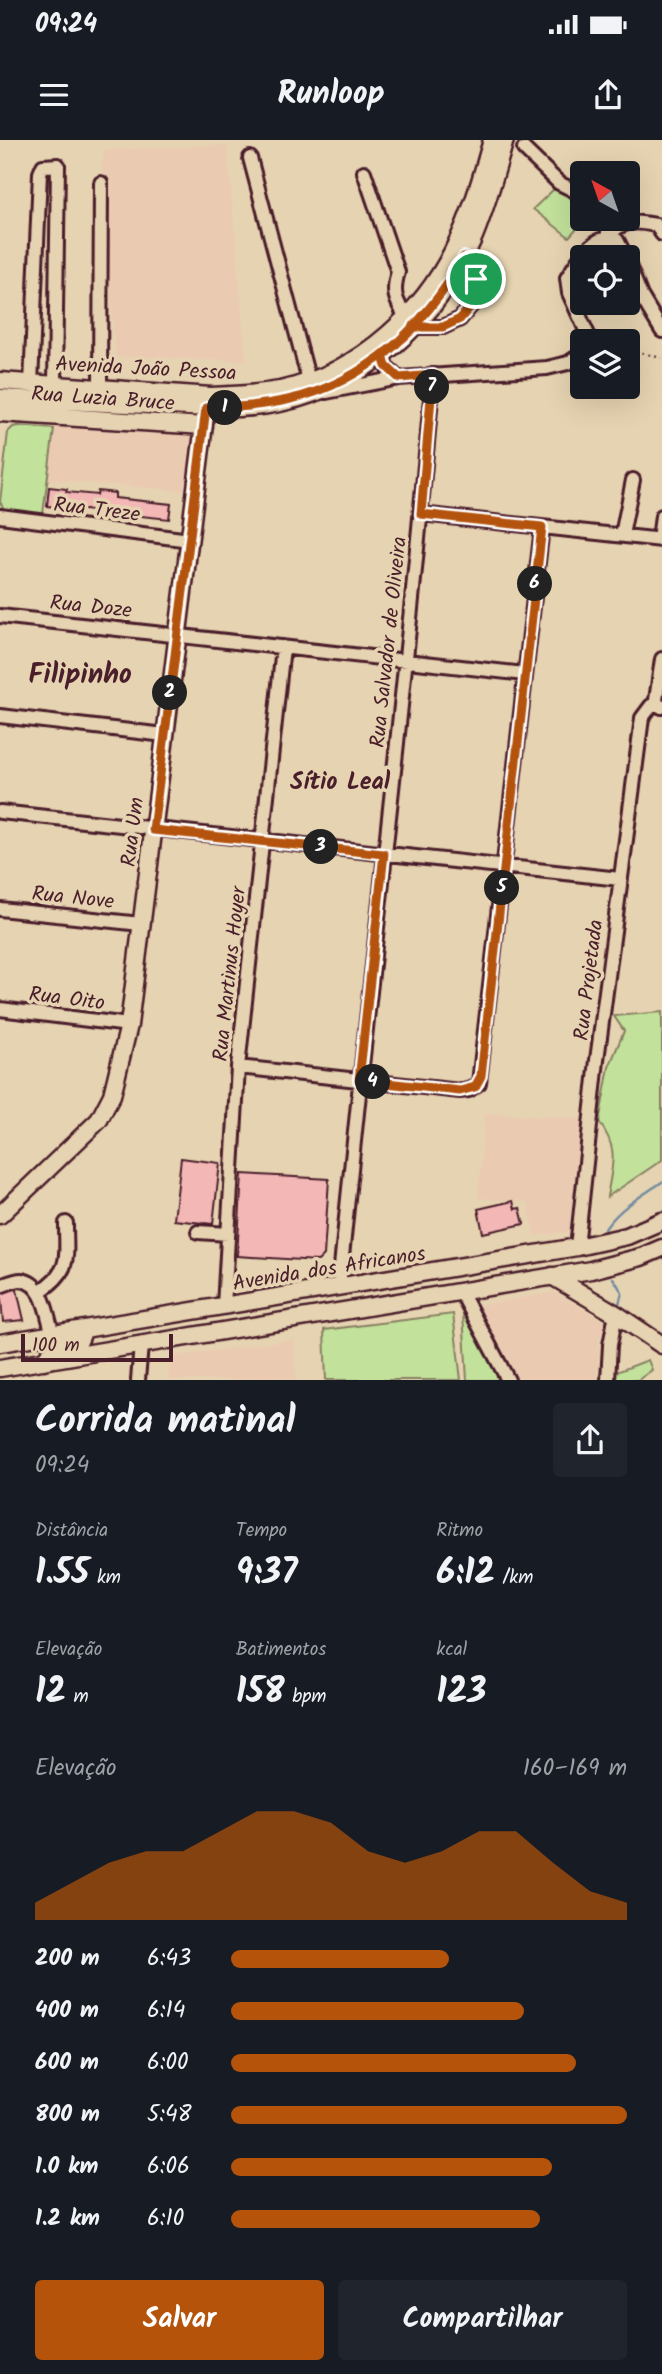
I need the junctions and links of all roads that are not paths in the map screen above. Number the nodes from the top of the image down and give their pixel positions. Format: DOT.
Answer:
graph roads {
  1 [pos="492,140"];
  2 [pos="505,140"];
  3 [pos="524,149"];
  4 [pos="250,158"];
  5 [pos="364,172"];
  6 [pos="101,183"];
  7 [pos="570,188"];
  8 [pos="608,231"];
  9 [pos="662,234"];
  10 [pos="608,237"];
  11 [pos="620,245"];
  12 [pos="464,257"];
  13 [pos="640,293"];
  14 [pos="410,322"];
  15 [pos="585,329"];
  16 [pos="662,331"];
  17 [pos="383,356"];
  18 [pos="570,362"];
  19 [pos="433,375"];
  20 [pos="399,378"];
  21 [pos="0,381"];
  22 [pos="31,384"];
  23 [pos="55,385"];
  24 [pos="100,388"];
  25 [pos="310,388"];
  26 [pos="206,408"];
  27 [pos="0,412"];
  28 [pos="204,426"];
  29 [pos="633,480"];
  30 [pos="421,514"];
  31 [pos="0,516"];
  32 [pos="662,516"];
  33 [pos="542,527"];
  34 [pos="622,535"];
  35 [pos="190,540"];
  36 [pos="660,540"];
  37 [pos="0,616"];
  38 [pos="178,635"];
  39 [pos="283,647"];
  40 [pos="662,659"];
  41 [pos="406,662"];
  42 [pos="526,674"];
  43 [pos="659,706"];
  44 [pos="0,716"];
  45 [pos="165,735"];
  46 [pos="0,812"];
  47 [pos="153,830"];
  48 [pos="263,840"];
  49 [pos="384,854"];
  50 [pos="504,866"];
  51 [pos="620,879"];
  52 [pos="0,909"];
  53 [pos="141,924"];
  54 [pos="0,1009"];
  55 [pos="129,1025"];
  56 [pos="238,1067"];
  57 [pos="359,1080"];
  58 [pos="0,1215"];
  59 [pos="662,1221"];
  60 [pos="66,1223"];
  61 [pos="198,1232"];
  62 [pos="228,1234"];
  63 [pos="578,1247"];
  64 [pos="662,1248"];
  65 [pos="542,1253"];
  66 [pos="415,1275"];
  67 [pos="552,1276"];
  68 [pos="0,1286"];
  69 [pos="339,1287"];
  70 [pos="39,1292"];
  71 [pos="461,1292"];
  72 [pos="224,1307"];
  73 [pos="366,1307"];
  74 [pos="616,1314"];
  75 [pos="81,1330"];
  76 [pos="53,1335"];
  77 [pos="0,1343"];
  78 [pos="141,1345"];
  79 [pos="662,1345"];
  80 [pos="44,1361"];
  81 [pos="0,1368"];
  82 [pos="138,1380"];
  83 [pos="508,1380"];
  84 [pos="608,1380"];
  1 -- 14 [label="main road, Avenida João Pessoa"];
  2 -- 12 [label="main road, Avenida João Pessoa"];
  3 -- 7 [label="street"];
  4 -- 25 [label="street"];
  5 -- 14 [label="street"];
  6 -- 24 [label="street"];
  8 -- 10 [label="street"];
  9 -- 10 [label="street"];
  10 -- 11 [label="street"];
  10 -- 15 [label="street"];
  12 -- 14 [label="main road, Avenida João Pessoa"];
  12 -- 14 [label="street"];
  13 -- 16 [label="street"];
  14 -- 17 [label="main road, Avenida João Pessoa"];
  14 -- 25 [label="main road, Avenida João Pessoa"];
  17 -- 20 [label="street"];
  17 -- 25 [label="main road, Avenida João Pessoa"];
  18 -- 19 [label="street"];
  19 -- 20 [label="street"];
  19 -- 30 [label="street, Rua Salvador de Oliveira"];
  20 -- 25 [label="street"];
  21 -- 22 [label="main road, Avenida João Pessoa"];
  22 -- 23 [label="main road, Avenida João Pessoa"];
  22 -- 23 [label="street"];
  23 -- 24 [label="main road, Avenida João Pessoa"];
  24 -- 25 [label="main road, Avenida João Pessoa"];
  25 -- 26 [label="main road, Avenida João Pessoa"];
  26 -- 27 [label="main road, Avenida João Pessoa"];
  26 -- 28 [label="main road, Rua Um"];
  27 -- 28 [label="main road, Rua Luzia Bruce"];
  28 -- 35 [label="main road, Rua Um"];
  29 -- 34 [label="street"];
  30 -- 33 [label="street"];
  30 -- 41 [label="street, Rua Salvador de Oliveira"];
  31 -- 35 [label="street, Rua Treze"];
  32 -- 36 [label="street"];
  33 -- 34 [label="street"];
  33 -- 42 [label="street"];
  34 -- 36 [label="street"];
  35 -- 38 [label="main road, Rua Um"];
  37 -- 38 [label="street, Rua Doze"];
  38 -- 39 [label="street, Rua Doze"];
  38 -- 45 [label="main road, Rua Um"];
  39 -- 41 [label="street, Rua Doze"];
  39 -- 48 [label="street, Rua Martinus Hoyer"];
  40 -- 43 [label="street"];
  41 -- 42 [label="street, Rua Doze"];
  41 -- 49 [label="street, Rua Salvador de Oliveira"];
  42 -- 50 [label="street"];
  43 -- 51 [label="street, Rua Projetada"];
  44 -- 45 [label="street"];
  45 -- 47 [label="main road, Rua Um"];
  46 -- 47 [label="street"];
  47 -- 48 [label="street"];
  47 -- 53 [label="main road, Rua Um"];
  48 -- 49 [label="street"];
  48 -- 56 [label="street, Rua Martinus Hoyer"];
  49 -- 50 [label="street"];
  49 -- 57 [label="street, Rua Salvador de Oliveira"];
  50 -- 51 [label="street"];
  50 -- 57 [label="street"];
  51 -- 63 [label="street, Rua Projetada"];
  52 -- 53 [label="street, Rua Nove"];
  53 -- 55 [label="main road, Rua Um"];
  54 -- 55 [label="street, Rua Oito"];
  55 -- 58 [label="main road, Rua Um"];
  56 -- 57 [label="street"];
  56 -- 62 [label="street, Rua Martinus Hoyer"];
  57 -- 69 [label="street, Rua Salvador de Oliveira"];
  59 -- 63 [label="main road, Avenida dos Africanos"];
  60 -- 70 [label="street"];
  61 -- 62 [label="street"];
  62 -- 72 [label="street, Rua Martinus Hoyer"];
  63 -- 65 [label="main road, Avenida dos Africanos"];
  64 -- 67 [label="main road"];
  65 -- 66 [label="main road, Avenida dos Africanos"];
  65 -- 71 [label="main road"];
  66 -- 69 [label="main road, Avenida dos Africanos"];
  66 -- 73 [label="main road"];
  67 -- 71 [label="main road"];
  67 -- 74 [label="main road"];
  68 -- 70 [label="street"];
  69 -- 72 [label="main road, Avenida dos Africanos"];
  70 -- 76 [label="street"];
  71 -- 73 [label="main road"];
  71 -- 83 [label="street"];
  72 -- 75 [label="main road, Avenida dos Africanos"];
  73 -- 78 [label="main road"];
  74 -- 79 [label="main road"];
  74 -- 84 [label="street"];
  75 -- 76 [label="main road, Avenida dos Africanos"];
  75 -- 80 [label="main road"];
  76 -- 77 [label="main road, Avenida dos Africanos"];
  78 -- 80 [label="main road"];
  78 -- 82 [label="street"];
  80 -- 81 [label="main road"];
}
